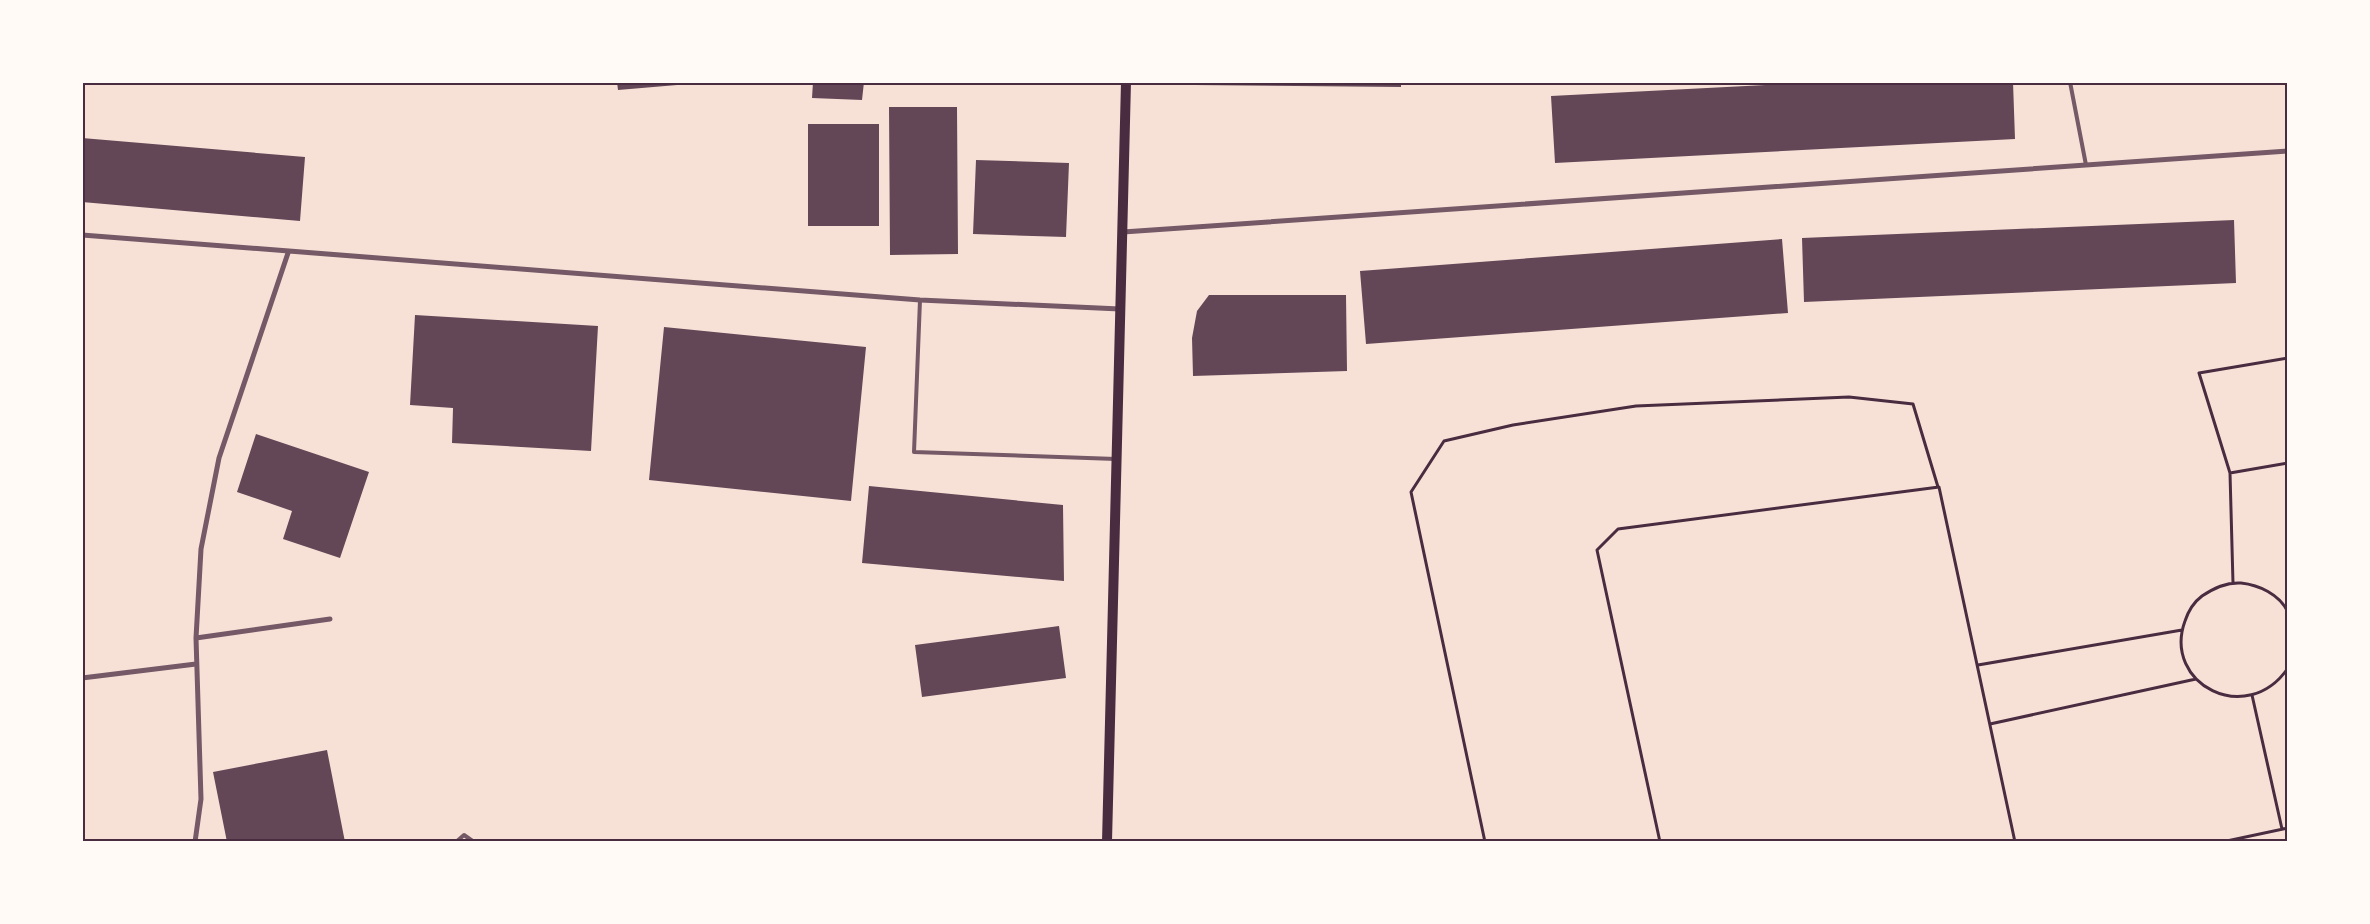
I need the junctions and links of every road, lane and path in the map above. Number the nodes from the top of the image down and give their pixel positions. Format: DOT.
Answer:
graph roads {
  1 [pos="1126,82"];
  2 [pos="2070,82"];
  3 [pos="2288,151"];
  4 [pos="2086,164"];
  5 [pos="1122,232"];
  6 [pos="82,236"];
  7 [pos="288,253"];
  8 [pos="920,300"];
  9 [pos="1120,309"];
  10 [pos="2288,358"];
  11 [pos="1116,459"];
  12 [pos="2288,463"];
  13 [pos="2230,473"];
  14 [pos="1938,487"];
  15 [pos="2233,583"];
  16 [pos="2288,612"];
  17 [pos="330,619"];
  18 [pos="2182,630"];
  19 [pos="196,638"];
  20 [pos="196,664"];
  21 [pos="1978,665"];
  22 [pos="2288,668"];
  23 [pos="82,678"];
  24 [pos="2196,679"];
  25 [pos="2252,694"];
  26 [pos="1990,724"];
  27 [pos="2288,828"];
  28 [pos="2282,829"];
  29 [pos="195,842"];
  30 [pos="456,842"];
  31 [pos="474,842"];
  32 [pos="1107,842"];
  33 [pos="1485,842"];
  34 [pos="1660,842"];
  35 [pos="2015,842"];
  36 [pos="2222,842"];
  1 -- 5 [label="main road"];
  2 -- 4 [label="lane"];
  3 -- 4 [label="street"];
  4 -- 5 [label="street"];
  5 -- 9 [label="main road"];
  6 -- 7 [label="street"];
  7 -- 8 [label="street"];
  7 -- 19 [label="street"];
  8 -- 9 [label="street"];
  8 -- 11 [label="lane"];
  9 -- 11 [label="main road"];
  10 -- 13 [label="path"];
  11 -- 32 [label="main road"];
  12 -- 13 [label="path"];
  13 -- 15 [label="path"];
  14 -- 21 [label="path"];
  14 -- 33 [label="path"];
  14 -- 34 [label="path"];
  15 -- 16 [label="path"];
  15 -- 18 [label="path"];
  17 -- 19 [label="street"];
  18 -- 21 [label="path"];
  18 -- 24 [label="path"];
  19 -- 20 [label="street"];
  20 -- 23 [label="street"];
  20 -- 29 [label="street"];
  21 -- 26 [label="path"];
  22 -- 25 [label="path"];
  24 -- 25 [label="path"];
  24 -- 26 [label="path"];
  25 -- 28 [label="path"];
  26 -- 35 [label="path"];
  27 -- 28 [label="path"];
  28 -- 36 [label="path"];
  30 -- 31 [label="lane"];
}
